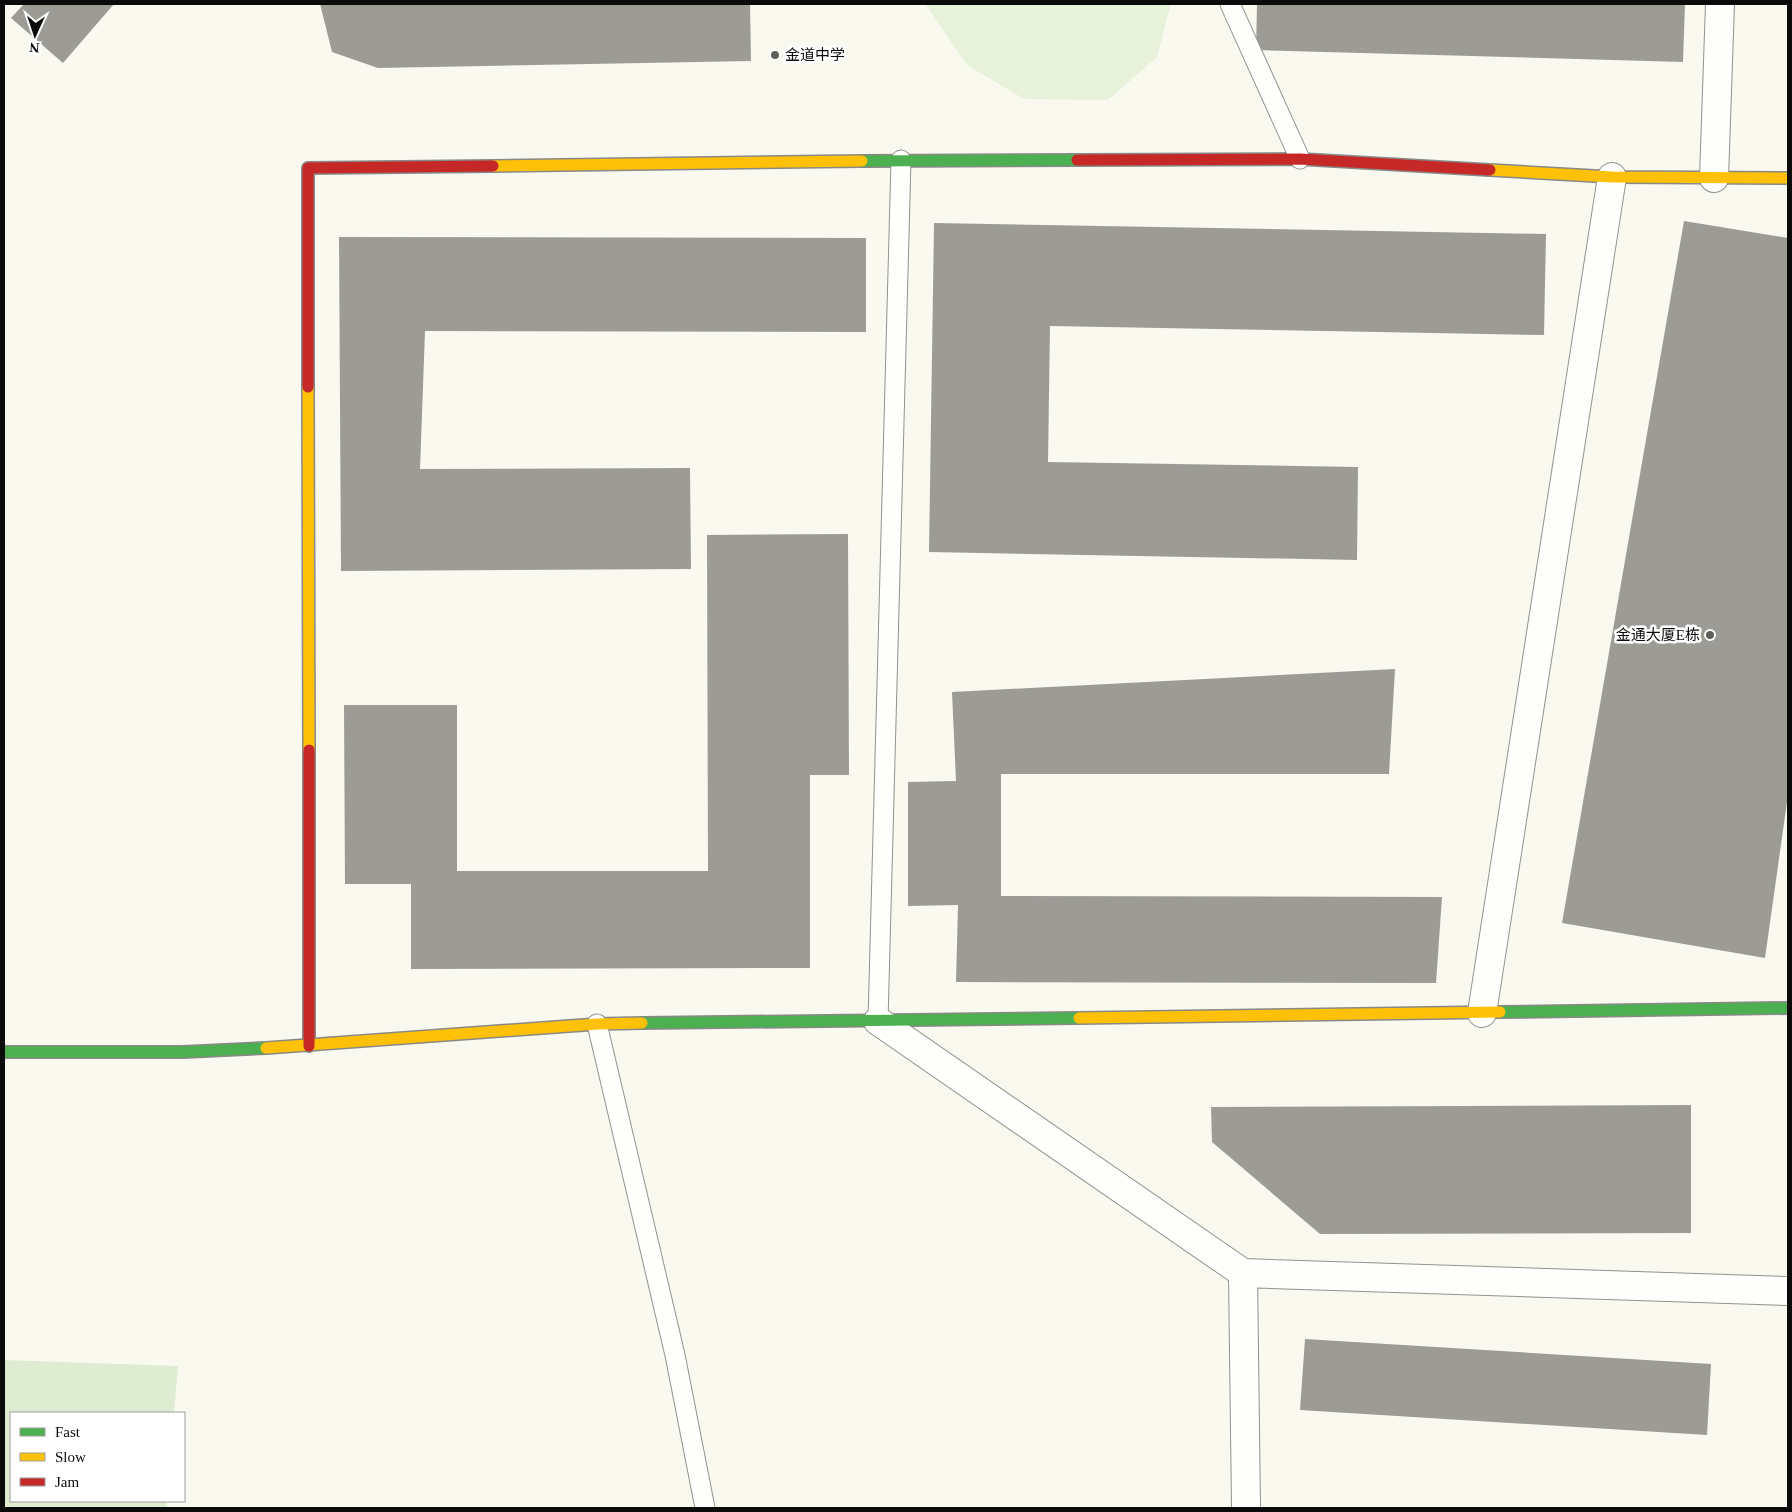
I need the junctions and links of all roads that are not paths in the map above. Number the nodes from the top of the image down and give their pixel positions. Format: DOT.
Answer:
graph roads {
  1 [pos="1230,4"];
  2 [pos="1720,4"];
  3 [pos="1300,159"];
  4 [pos="901,160"];
  5 [pos="1612,177"];
  6 [pos="1714,178"];
  7 [pos="1788,178"];
  8 [pos="1788,1008"];
  9 [pos="1482,1013"];
  10 [pos="878,1021"];
  11 [pos="597,1024"];
  12 [pos="309,1046"];
  13 [pos="4,1052"];
  14 [pos="1243,1273"];
  15 [pos="1788,1291"];
  16 [pos="705,1508"];
  17 [pos="1246,1508"];
  1 -- 3 [label="lane"];
  2 -- 6 [label="street"];
  3 -- 4 [label="street"];
  3 -- 5 [label="street"];
  4 -- 10 [label="lane"];
  4 -- 12 [label="street"];
  5 -- 6 [label="street"];
  5 -- 9 [label="street"];
  6 -- 7 [label="street"];
  8 -- 9 [label="street"];
  9 -- 10 [label="street"];
  10 -- 11 [label="street"];
  10 -- 14 [label="street"];
  11 -- 12 [label="street"];
  11 -- 16 [label="lane"];
  12 -- 13 [label="street"];
  14 -- 15 [label="street"];
  14 -- 17 [label="street"];
}
